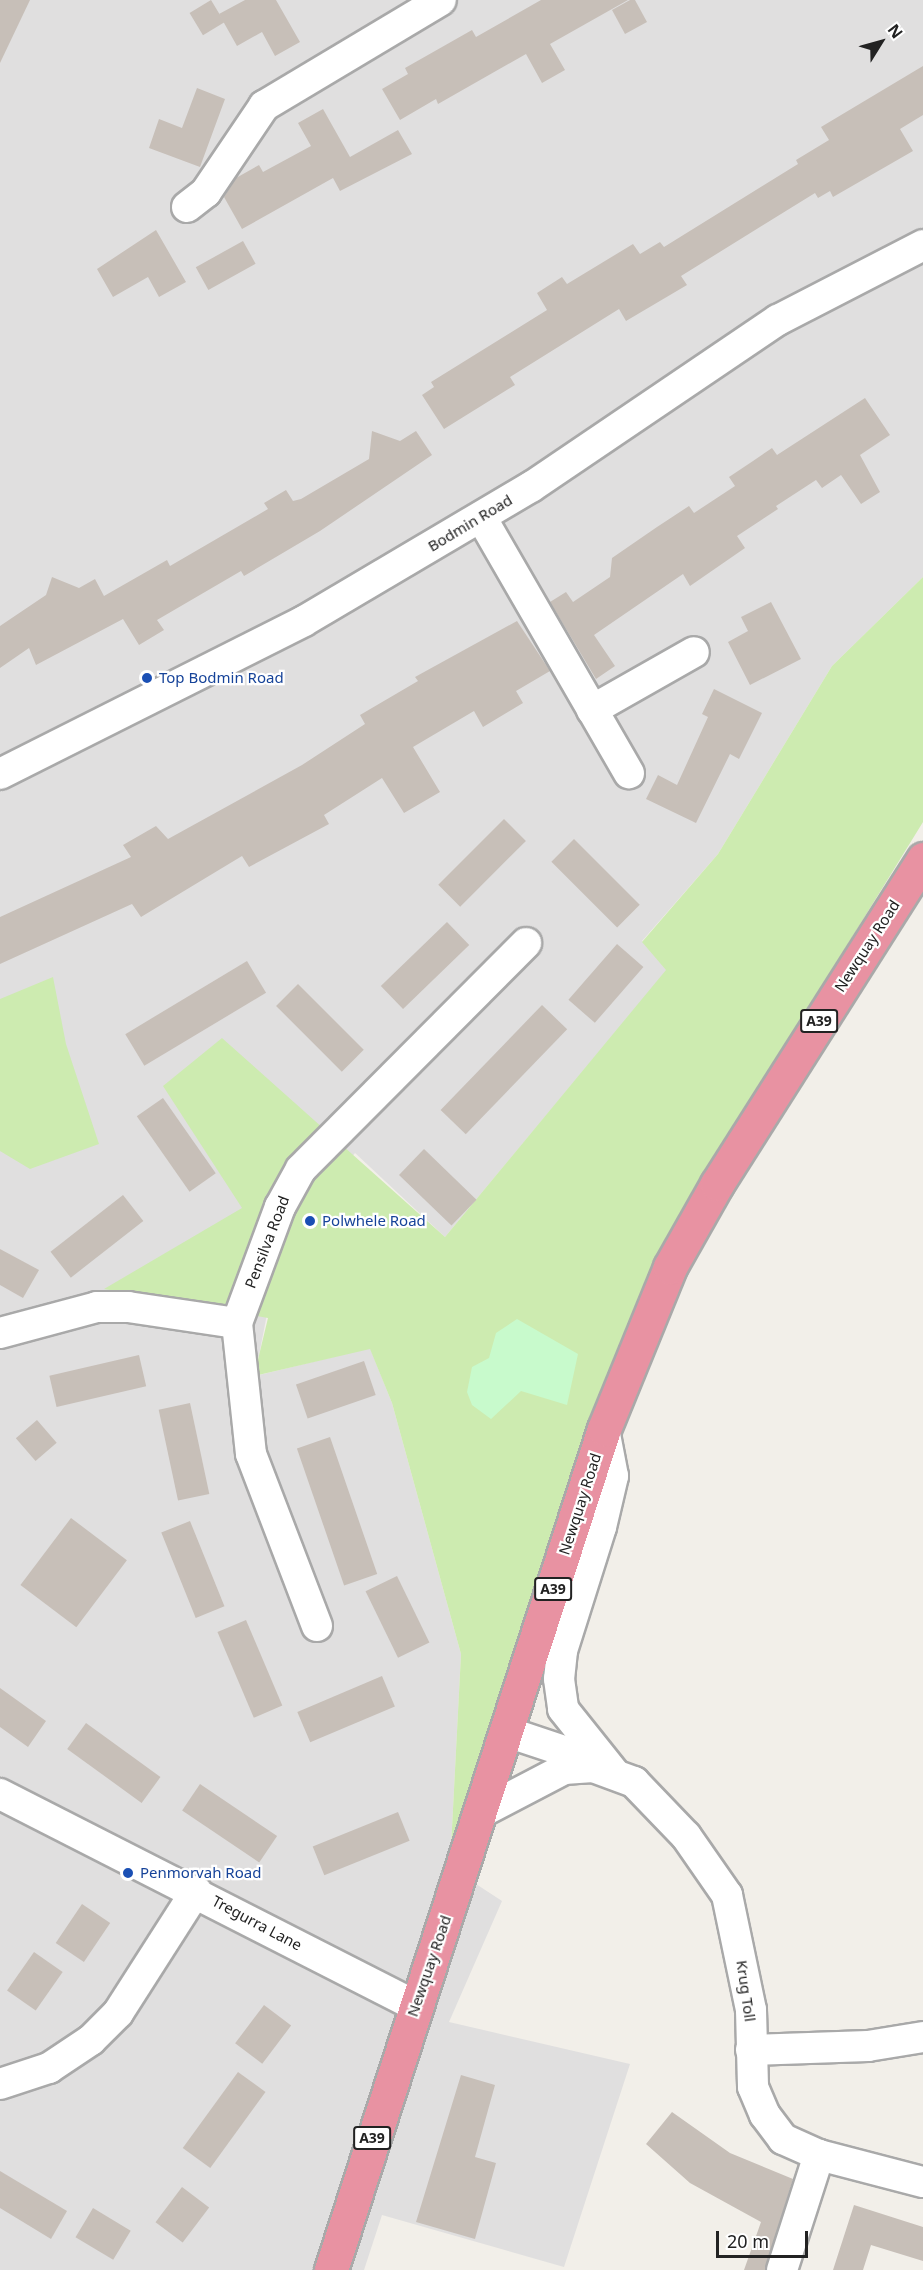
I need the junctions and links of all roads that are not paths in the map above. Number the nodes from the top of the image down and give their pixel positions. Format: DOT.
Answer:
graph roads {
  1 [pos="441,0"];
  2 [pos="187,207"];
  3 [pos="923,245"];
  4 [pos="481,517"];
  5 [pos="694,652"];
  6 [pos="592,710"];
  7 [pos="628,773"];
  8 [pos="0,774"];
  9 [pos="923,859"];
  10 [pos="526,943"];
  11 [pos="237,1323"];
  12 [pos="0,1333"];
  13 [pos="604,1430"];
  14 [pos="317,1626"];
  15 [pos="510,1725"];
  16 [pos="580,1731"];
  17 [pos="604,1770"];
  18 [pos="0,1794"];
  19 [pos="480,1813"];
  20 [pos="196,1891"];
  21 [pos="415,2005"];
  22 [pos="923,2037"];
  23 [pos="751,2050"];
  24 [pos="0,2084"];
  25 [pos="819,2155"];
  26 [pos="923,2182"];
  27 [pos="331,2270"];
  28 [pos="782,2270"];
  1 -- 2 [label="street"];
  3 -- 4 [label="street, Bodmin Road"];
  4 -- 6 [label="street"];
  4 -- 8 [label="street, Bodmin Road"];
  5 -- 6 [label="street"];
  6 -- 7 [label="street"];
  9 -- 13 [label="highway, Newquay Road / A39"];
  10 -- 11 [label="street, Pensilva Road"];
  11 -- 12 [label="street"];
  11 -- 14 [label="street"];
  13 -- 15 [label="highway, Newquay Road / A39"];
  13 -- 16 [label="street"];
  15 -- 16 [label="street"];
  15 -- 17 [label="street, Krug Toll"];
  15 -- 19 [label="highway, Newquay Road / A39"];
  16 -- 17 [label="street"];
  17 -- 19 [label="street"];
  17 -- 23 [label="street, Krug Toll"];
  18 -- 20 [label="street, Tregurra Lane"];
  19 -- 21 [label="highway, Newquay Road / A39"];
  20 -- 21 [label="street, Tregurra Lane"];
  20 -- 24 [label="street"];
  21 -- 27 [label="highway, Newquay Road / A39"];
  22 -- 23 [label="street"];
  23 -- 25 [label="street, Krug Toll"];
  25 -- 26 [label="street, Krug Toll"];
  25 -- 28 [label="street"];
}
